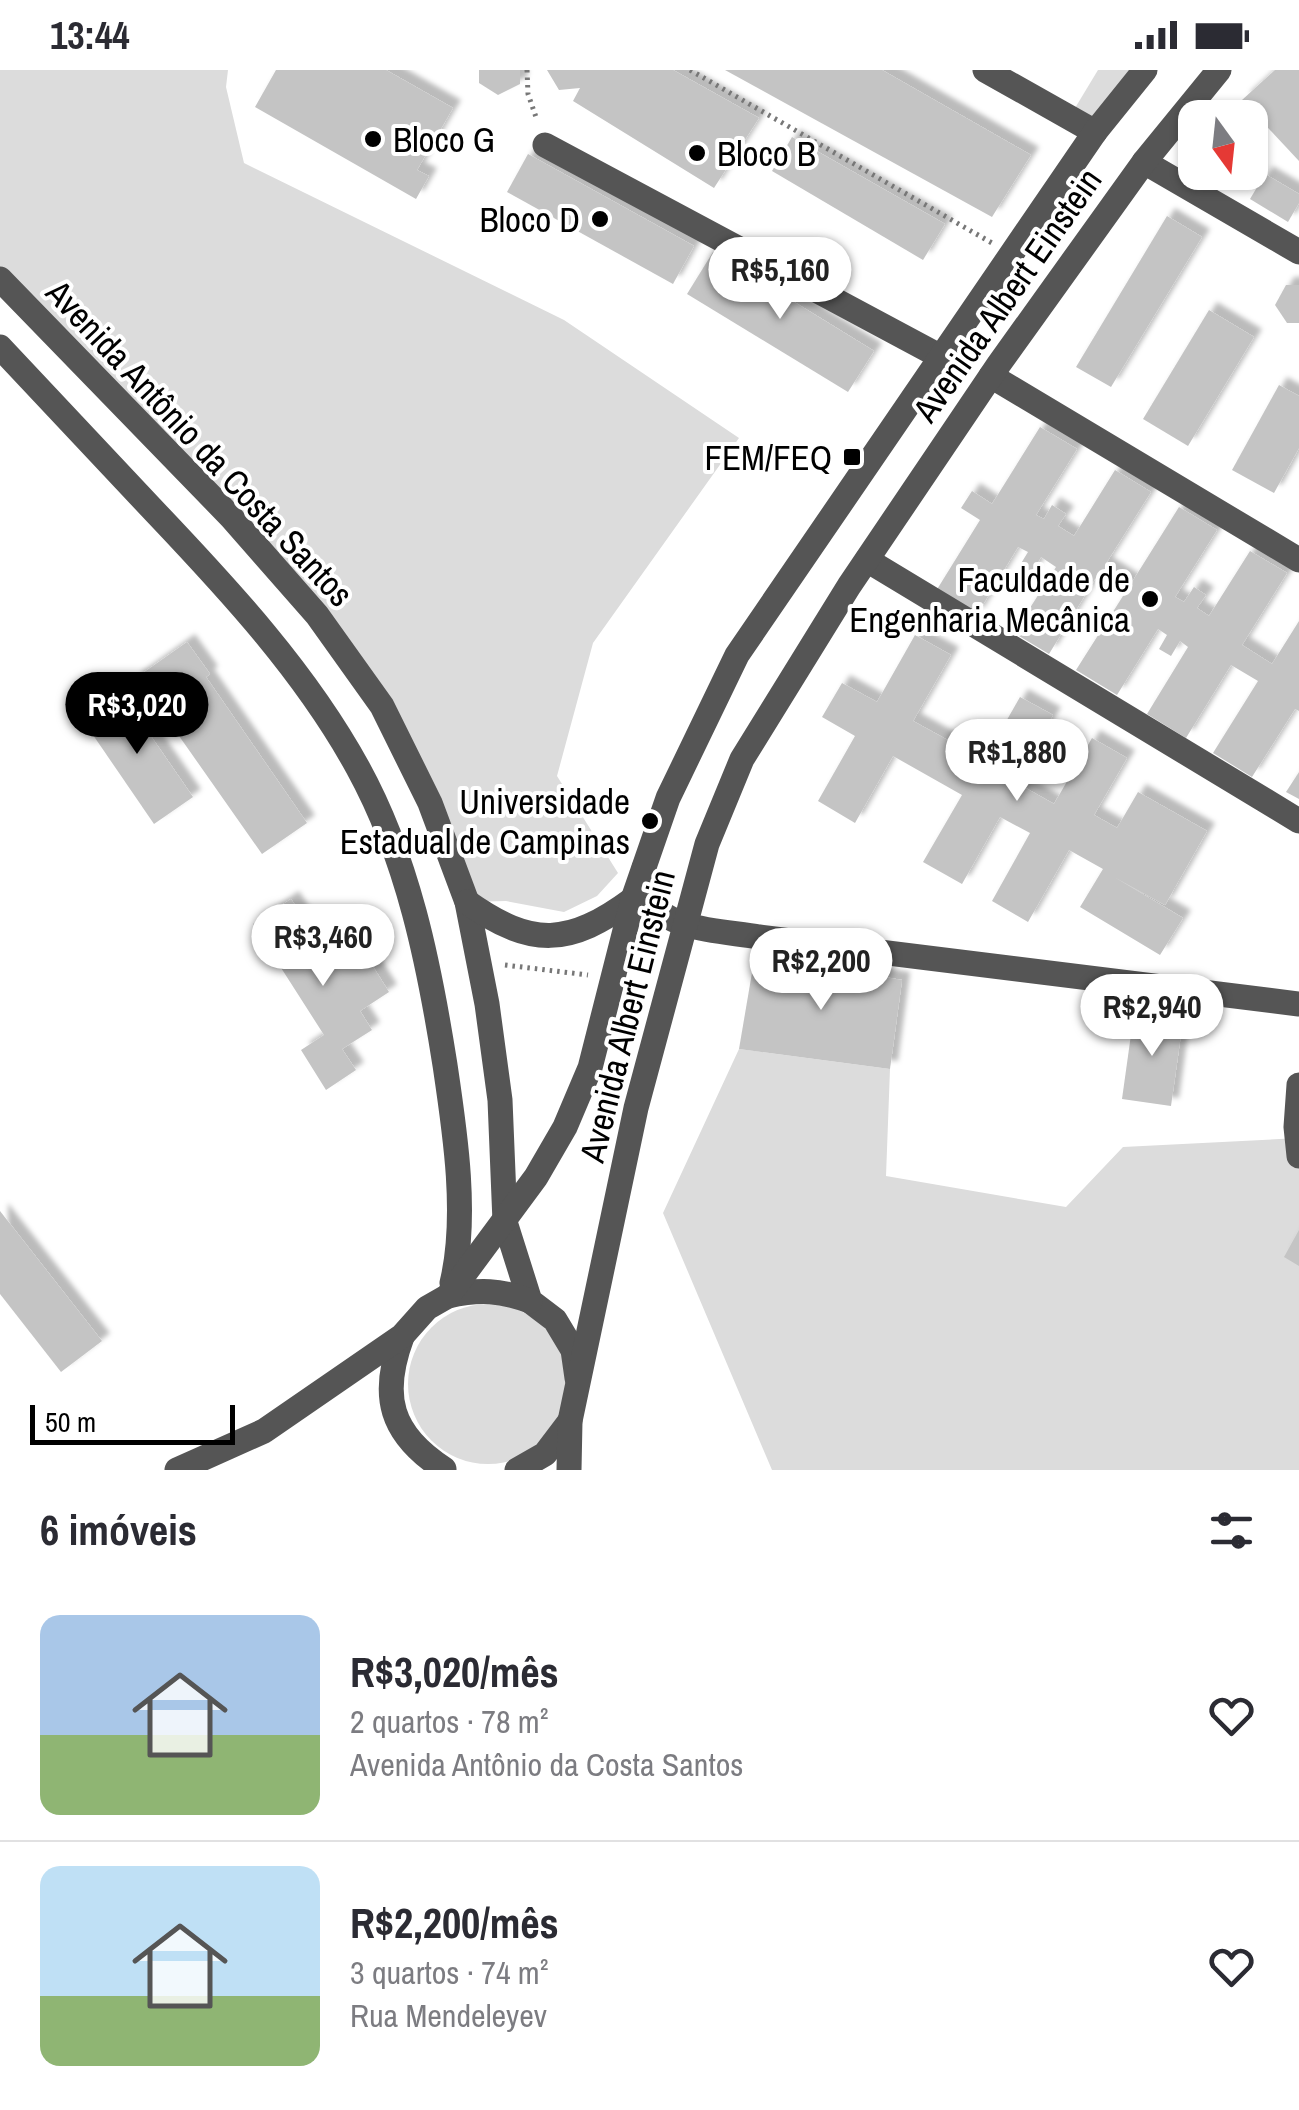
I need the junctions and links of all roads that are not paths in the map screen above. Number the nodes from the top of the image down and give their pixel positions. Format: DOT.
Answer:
graph roads {
  1 [pos="985,70"];
  2 [pos="1145,70"];
  3 [pos="1219,70"];
  4 [pos="1094,132"];
  5 [pos="545,145"];
  6 [pos="1144,162"];
  7 [pos="1299,252"];
  8 [pos="0,279"];
  9 [pos="1,350"];
  10 [pos="943,358"];
  11 [pos="991,376"];
  12 [pos="867,560"];
  13 [pos="1299,560"];
  14 [pos="1299,821"];
  15 [pos="644,866"];
  16 [pos="633,899"];
  17 [pos="467,902"];
  18 [pos="685,924"];
  19 [pos="1299,1004"];
  20 [pos="1299,1085"];
  21 [pos="1299,1156"];
  22 [pos="505,1222"];
  23 [pos="448,1296"];
  24 [pos="530,1301"];
  25 [pos="402,1336"];
  26 [pos="578,1383"];
  27 [pos="570,1421"];
  28 [pos="178,1470"];
  29 [pos="442,1470"];
  30 [pos="517,1470"];
  31 [pos="569,1470"];
  1 -- 4 [label="street"];
  2 -- 4 [label="street, Avenida Albert Einstein"];
  3 -- 6 [label="street, Avenida Albert Einstein"];
  4 -- 10 [label="street, Avenida Albert Einstein"];
  5 -- 10 [label="street"];
  6 -- 7 [label="street"];
  6 -- 11 [label="street, Avenida Albert Einstein"];
  8 -- 17 [label="street, Avenida Antônio da Costa Santos"];
  9 -- 23 [label="street"];
  10 -- 15 [label="street, Avenida Albert Einstein"];
  11 -- 12 [label="street, Avenida Albert Einstein"];
  11 -- 13 [label="street"];
  12 -- 14 [label="street"];
  12 -- 18 [label="street, Avenida Albert Einstein"];
  15 -- 16 [label="street, Avenida Albert Einstein"];
  15 -- 18 [label="street"];
  16 -- 17 [label="street"];
  16 -- 22 [label="street, Avenida Albert Einstein"];
  17 -- 22 [label="street, Avenida Antônio da Costa Santos"];
  18 -- 19 [label="street"];
  18 -- 26 [label="street, Avenida Albert Einstein"];
  20 -- 21 [label="street"];
  22 -- 23 [label="street, Avenida Albert Einstein"];
  22 -- 24 [label="street, Avenida Antônio da Costa Santos"];
  23 -- 24 [label="street"];
  23 -- 25 [label="street, Avenida Albert Einstein"];
  24 -- 26 [label="street, Avenida Antônio da Costa Santos"];
  25 -- 28 [label="street, Avenida Albert Einstein"];
  25 -- 29 [label="street"];
  26 -- 27 [label="street, Avenida Albert Einstein"];
  27 -- 30 [label="street"];
  27 -- 31 [label="street, Avenida Albert Einstein"];
}
